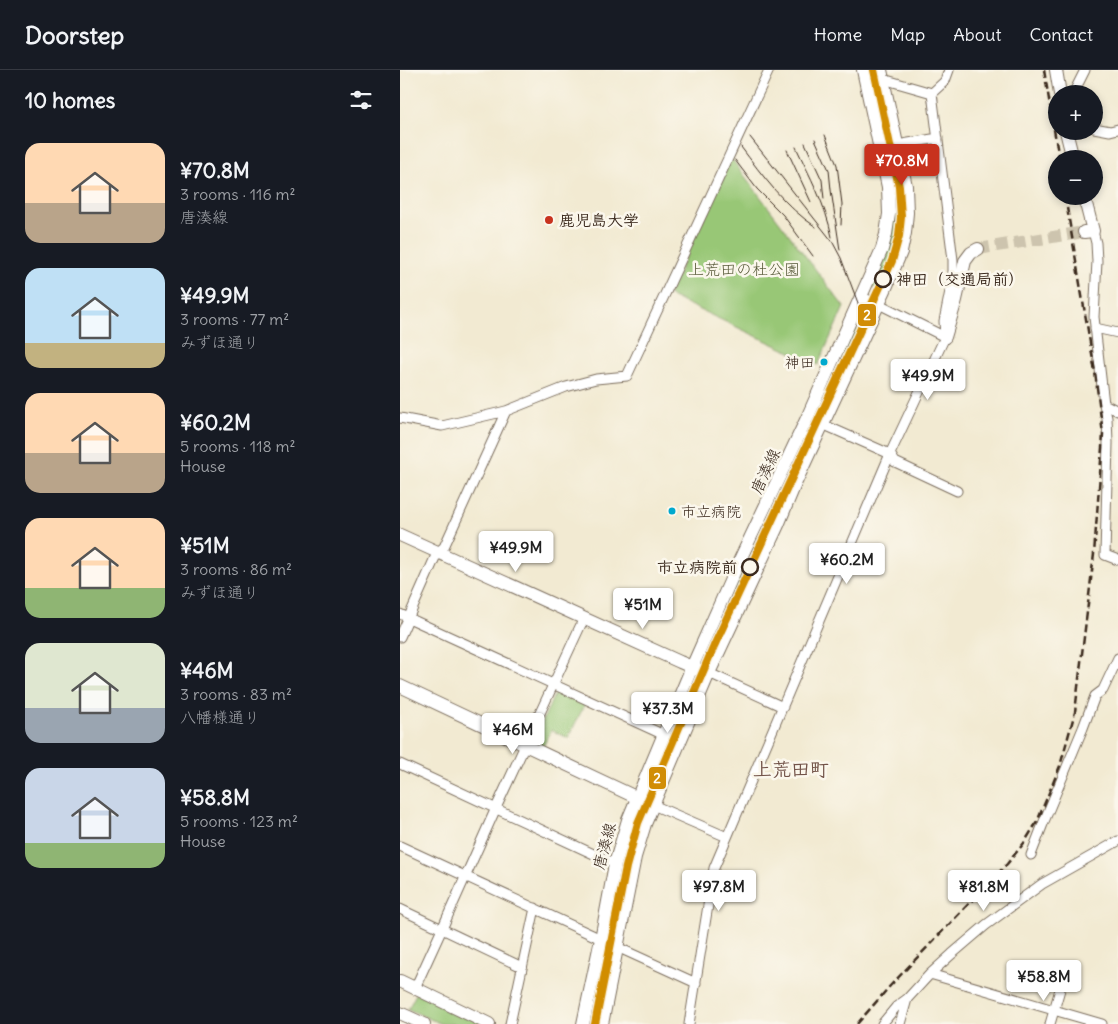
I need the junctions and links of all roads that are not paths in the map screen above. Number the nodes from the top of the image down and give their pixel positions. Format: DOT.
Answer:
graph roads {
  1 [pos="769,70"];
  2 [pos="863,70"];
  3 [pos="949,70"];
  4 [pos="1056,70"];
  5 [pos="1085,70"];
  6 [pos="882,75"];
  7 [pos="1058,85"];
  8 [pos="1078,85"];
  9 [pos="932,93"];
  10 [pos="1118,129"];
  11 [pos="1103,130"];
  12 [pos="938,138"];
  13 [pos="897,145"];
  14 [pos="1085,205"];
  15 [pos="1089,232"];
  16 [pos="978,250"];
  17 [pos="861,297"];
  18 [pos="878,304"];
  19 [pos="1095,328"];
  20 [pos="1118,333"];
  21 [pos="945,337"];
  22 [pos="1104,404"];
  23 [pos="1118,410"];
  24 [pos="506,411"];
  25 [pos="400,418"];
  26 [pos="822,424"];
  27 [pos="890,454"];
  28 [pos="957,491"];
  29 [pos="400,535"];
  30 [pos="437,553"];
  31 [pos="1118,560"];
  32 [pos="404,616"];
  33 [pos="584,618"];
  34 [pos="400,637"];
  35 [pos="1118,658"];
  36 [pos="692,667"];
  37 [pos="709,673"];
  38 [pos="554,684"];
  39 [pos="400,686"];
  40 [pos="782,707"];
  41 [pos="664,735"];
  42 [pos="525,746"];
  43 [pos="400,764"];
  44 [pos="637,798"];
  45 [pos="653,805"];
  46 [pos="496,808"];
  47 [pos="727,837"];
  48 [pos="1118,841"];
  49 [pos="400,846"];
  50 [pos="1031,855"];
  51 [pos="615,864"];
  52 [pos="466,876"];
  53 [pos="400,908"];
  54 [pos="535,908"];
  55 [pos="442,929"];
  56 [pos="601,939"];
  57 [pos="617,947"];
  58 [pos="522,967"];
  59 [pos="930,974"];
  60 [pos="400,981"];
  61 [pos="696,983"];
  62 [pos="1061,986"];
  63 [pos="415,988"];
  64 [pos="907,999"];
  65 [pos="1054,1011"];
  66 [pos="400,1013"];
  67 [pos="424,1024"];
  68 [pos="489,1024"];
  69 [pos="510,1024"];
  70 [pos="583,1024"];
  71 [pos="602,1024"];
  72 [pos="689,1024"];
  73 [pos="882,1024"];
  74 [pos="900,1024"];
  75 [pos="1050,1024"];
  76 [pos="1102,1024"];
  1 -- 24 [label="street"];
  2 -- 17 [label="street, 唐湊線"];
  3 -- 9 [label="street"];
  4 -- 7 [label="street"];
  5 -- 8 [label="street"];
  6 -- 9 [label="street"];
  6 -- 13 [label="street, 唐湊線"];
  9 -- 12 [label="street"];
  10 -- 11 [label="street"];
  12 -- 13 [label="street"];
  12 -- 21 [label="street"];
  13 -- 18 [label="street, 唐湊線"];
  14 -- 15 [label="street"];
  15 -- 19 [label="street"];
  16 -- 21 [label="street"];
  17 -- 18 [label="street"];
  17 -- 36 [label="street, 唐湊線"];
  18 -- 21 [label="street"];
  18 -- 26 [label="street, 唐湊線"];
  19 -- 20 [label="street"];
  19 -- 22 [label="street"];
  21 -- 27 [label="street"];
  22 -- 23 [label="street"];
  22 -- 31 [label="street"];
  24 -- 25 [label="street"];
  24 -- 30 [label="street"];
  26 -- 27 [label="street"];
  26 -- 37 [label="street, 唐湊線"];
  27 -- 28 [label="street"];
  27 -- 40 [label="street"];
  29 -- 30 [label="street"];
  30 -- 32 [label="street"];
  30 -- 33 [label="street"];
  32 -- 34 [label="street"];
  32 -- 38 [label="street"];
  33 -- 36 [label="street"];
  33 -- 38 [label="street"];
  35 -- 50 [label="street"];
  36 -- 37 [label="street"];
  36 -- 41 [label="street, 唐湊線"];
  37 -- 40 [label="street"];
  37 -- 45 [label="street, 唐湊線"];
  38 -- 41 [label="street"];
  38 -- 42 [label="street"];
  39 -- 42 [label="street"];
  40 -- 47 [label="street"];
  41 -- 44 [label="street, 唐湊線"];
  42 -- 44 [label="street"];
  42 -- 46 [label="street"];
  43 -- 46 [label="street"];
  44 -- 45 [label="street"];
  44 -- 51 [label="street, 唐湊線"];
  45 -- 47 [label="street"];
  45 -- 57 [label="street, 唐湊線"];
  46 -- 51 [label="street"];
  46 -- 52 [label="street"];
  47 -- 61 [label="street"];
  48 -- 59 [label="street"];
  49 -- 52 [label="street"];
  51 -- 56 [label="street, 唐湊線"];
  52 -- 54 [label="street"];
  52 -- 55 [label="street"];
  53 -- 55 [label="street"];
  54 -- 56 [label="street"];
  54 -- 58 [label="street"];
  55 -- 58 [label="street"];
  55 -- 63 [label="street"];
  56 -- 70 [label="street, 唐湊線"];
  57 -- 61 [label="street"];
  57 -- 71 [label="street, 唐湊線"];
  58 -- 69 [label="street"];
  59 -- 64 [label="street"];
  59 -- 65 [label="street"];
  60 -- 63 [label="street"];
  61 -- 72 [label="street"];
  62 -- 65 [label="street"];
  63 -- 68 [label="street"];
  64 -- 73 [label="street"];
  64 -- 74 [label="street"];
  65 -- 75 [label="street"];
  65 -- 76 [label="street"];
  66 -- 67 [label="street"];
}
